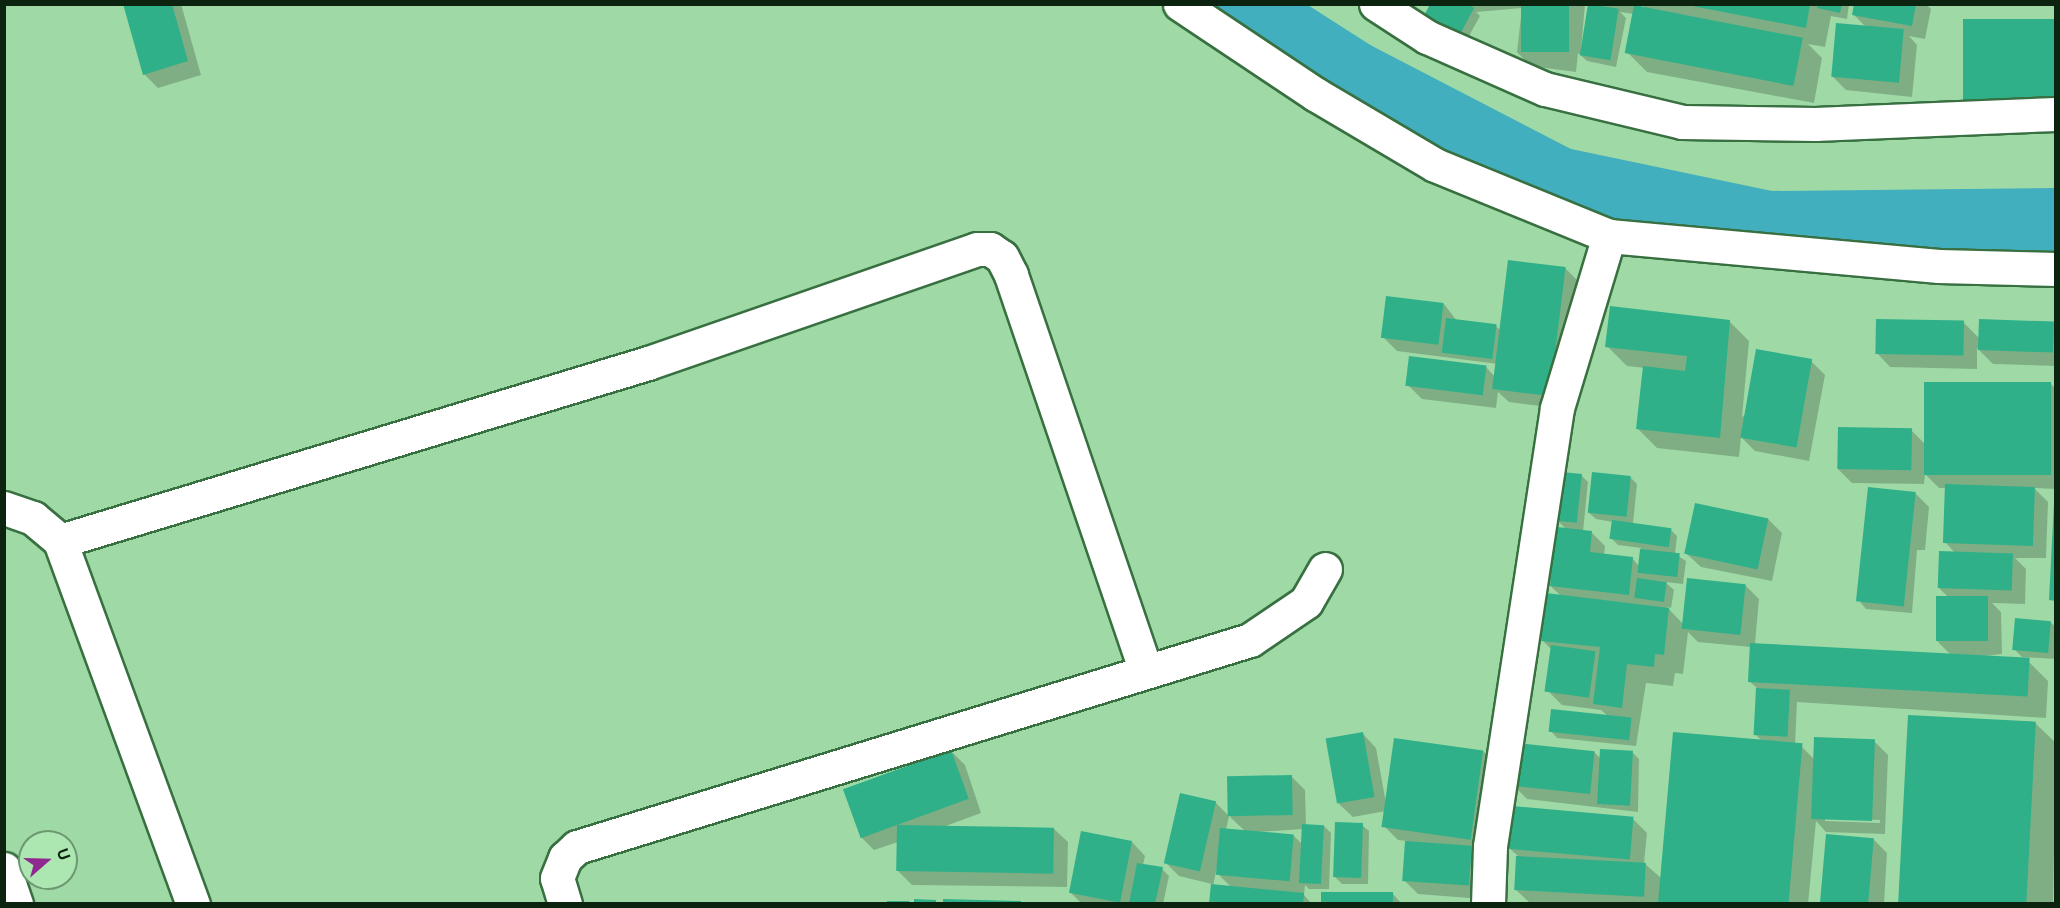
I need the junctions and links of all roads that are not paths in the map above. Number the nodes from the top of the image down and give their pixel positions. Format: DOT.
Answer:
graph roads {
  1 [pos="1180,4"];
  2 [pos="1376,4"];
  3 [pos="2055,114"];
  4 [pos="1609,236"];
  5 [pos="2055,268"];
  6 [pos="4,508"];
  7 [pos="60,541"];
  8 [pos="1325,569"];
  9 [pos="1146,671"];
  10 [pos="4,869"];
  11 [pos="16,903"];
  12 [pos="193,903"];
  13 [pos="565,903"];
  14 [pos="1488,903"];
  1 -- 4 [label="street"];
  2 -- 3 [label="street"];
  4 -- 5 [label="street"];
  4 -- 14 [label="street"];
  6 -- 7 [label="street"];
  7 -- 9 [label="street"];
  7 -- 12 [label="street"];
  8 -- 9 [label="street"];
  9 -- 13 [label="street"];
  10 -- 11 [label="street"];
}
